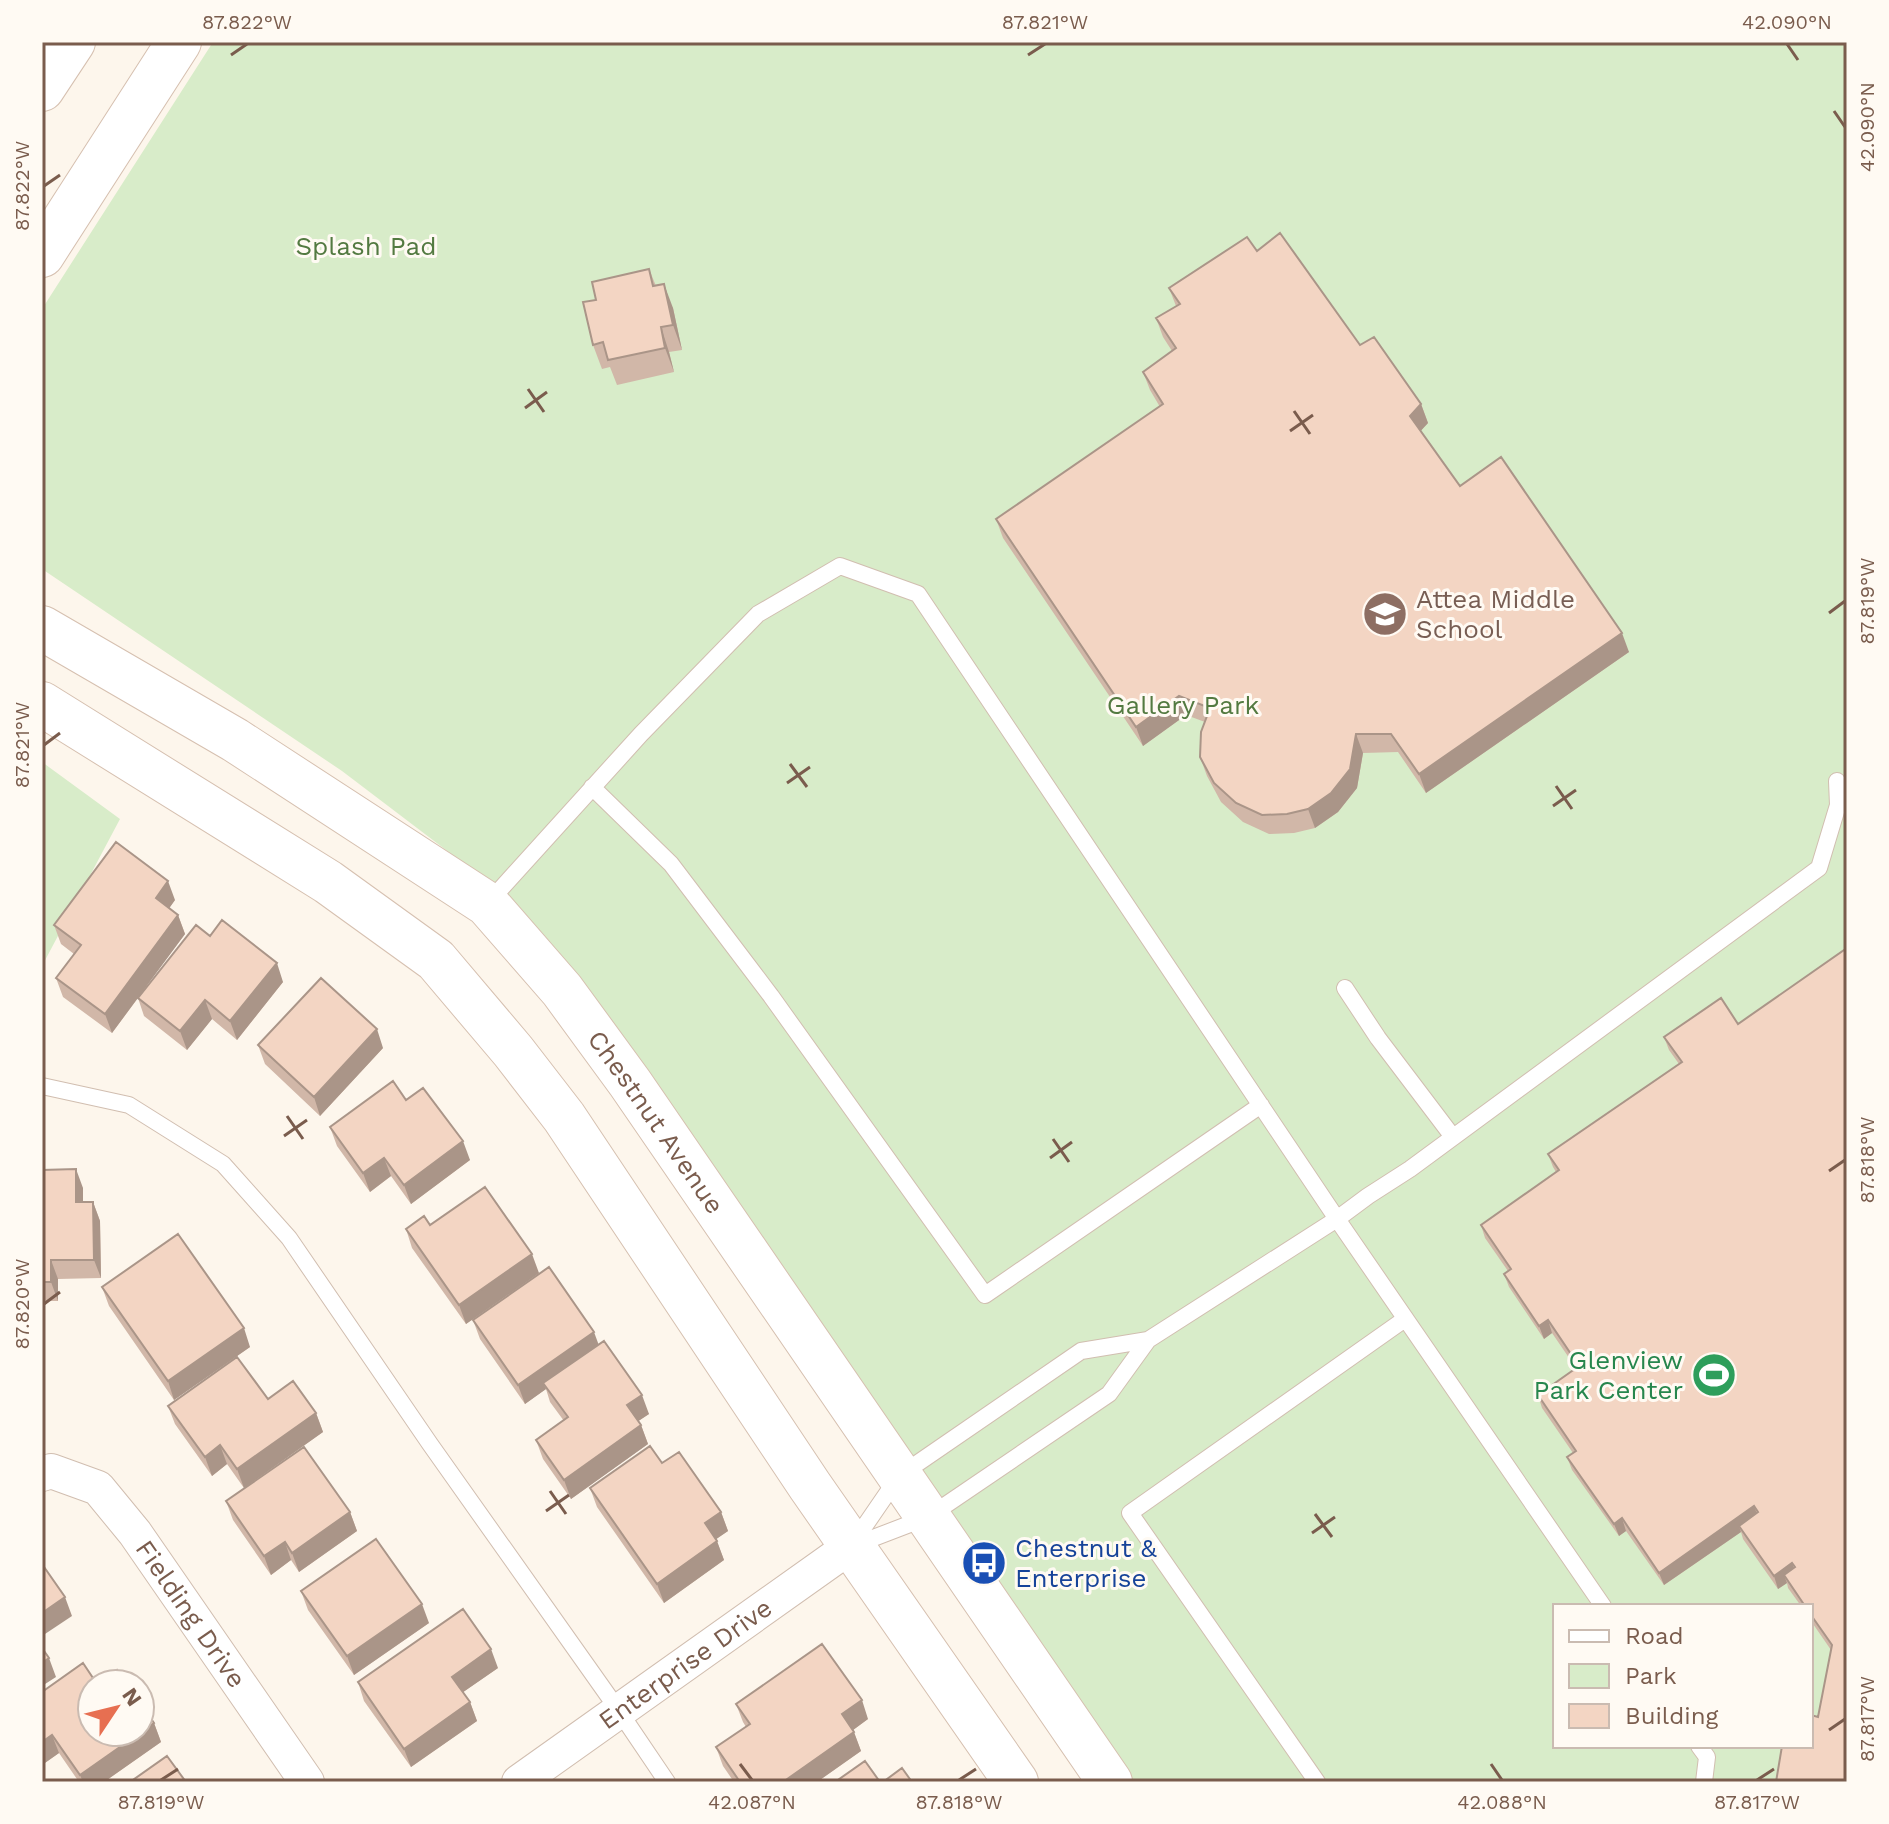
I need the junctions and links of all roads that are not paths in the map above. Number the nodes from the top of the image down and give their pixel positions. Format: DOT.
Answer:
graph roads {
  1 [pos="73,42"];
  2 [pos="179,42"];
  3 [pos="42,89"];
  4 [pos="42,255"];
  5 [pos="42,628"];
  6 [pos="42,704"];
  7 [pos="1837,781"];
  8 [pos="592,787"];
  9 [pos="487,904"];
  10 [pos="1345,988"];
  11 [pos="42,1086"];
  12 [pos="1261,1105"];
  13 [pos="1453,1137"];
  14 [pos="1337,1219"];
  15 [pos="1405,1319"];
  16 [pos="1148,1340"];
  17 [pos="47,1473"];
  18 [pos="899,1476"];
  19 [pos="928,1517"];
  20 [pos="851,1546"];
  21 [pos="1602,1604"];
  22 [pos="619,1711"];
  23 [pos="1700,1748"];
  24 [pos="307,1782"];
  25 [pos="519,1782"];
  26 [pos="667,1782"];
  27 [pos="1016,1782"];
  28 [pos="1110,1782"];
  29 [pos="1317,1782"];
  30 [pos="1704,1782"];
  1 -- 3 [label="street"];
  2 -- 4 [label="street"];
  5 -- 9 [label="street, Chestnut Avenue"];
  6 -- 20 [label="street"];
  7 -- 13 [label="lane"];
  8 -- 9 [label="lane"];
  8 -- 12 [label="lane"];
  8 -- 12 [label="lane"];
  9 -- 18 [label="street, Chestnut Avenue"];
  10 -- 13 [label="lane"];
  11 -- 22 [label="lane"];
  12 -- 14 [label="lane"];
  13 -- 14 [label="lane"];
  14 -- 15 [label="lane"];
  14 -- 16 [label="lane"];
  15 -- 21 [label="lane"];
  15 -- 29 [label="lane"];
  16 -- 18 [label="lane"];
  16 -- 19 [label="lane"];
  17 -- 24 [label="street, Fielding Drive"];
  18 -- 19 [label="street, Chestnut Avenue"];
  18 -- 20 [label="lane"];
  19 -- 20 [label="lane"];
  19 -- 28 [label="street, Chestnut Avenue"];
  20 -- 22 [label="street, Enterprise Drive"];
  20 -- 27 [label="street"];
  22 -- 25 [label="street, Enterprise Drive"];
  22 -- 26 [label="lane"];
  23 -- 30 [label="lane"];
}
